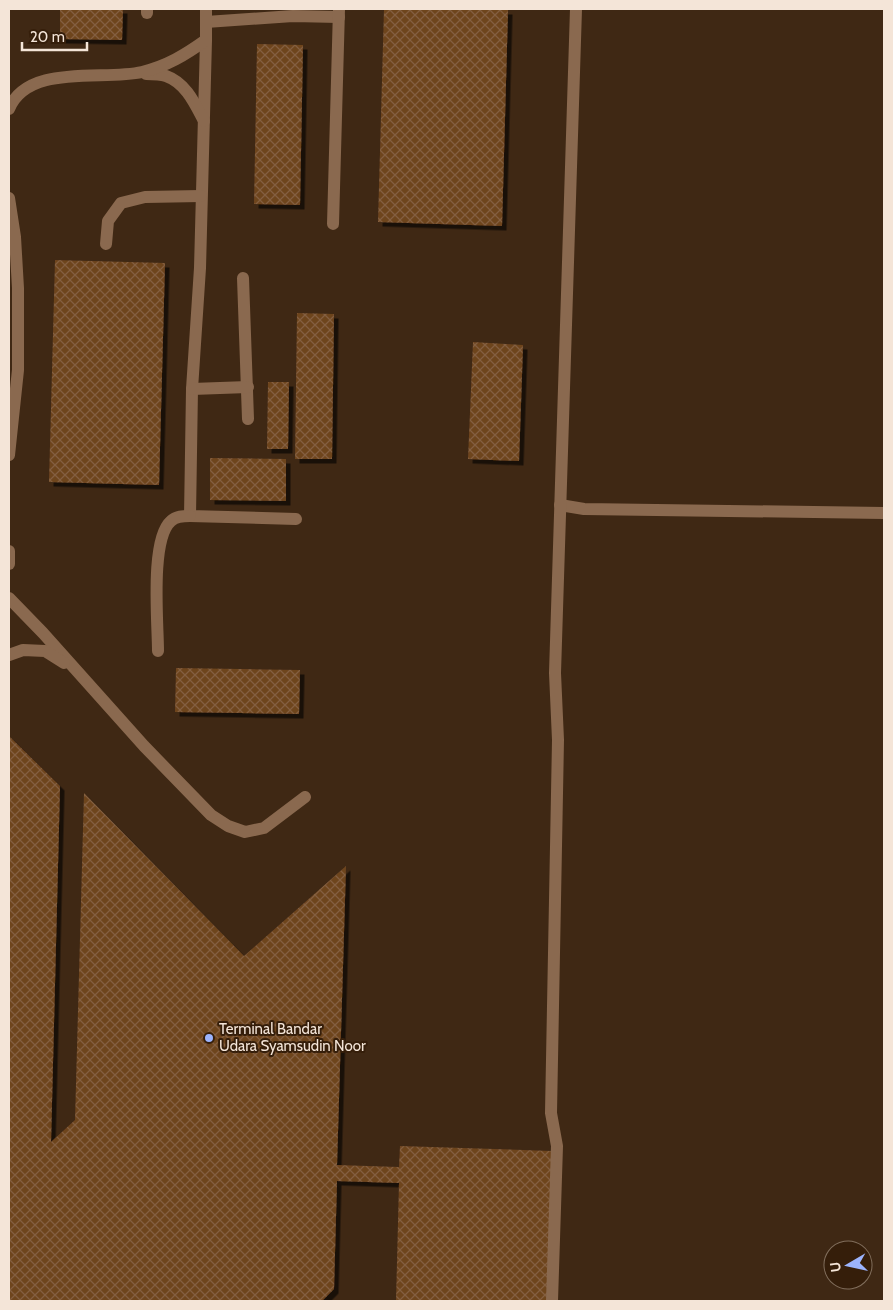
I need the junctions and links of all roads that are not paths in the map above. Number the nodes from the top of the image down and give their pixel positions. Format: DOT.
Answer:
graph roads {
  1 [pos="206,9"];
  2 [pos="576,9"];
  3 [pos="339,13"];
  4 [pos="206,22"];
  5 [pos="206,40"];
  6 [pos="139,73"];
  7 [pos="9,109"];
  8 [pos="205,123"];
  9 [pos="201,196"];
  10 [pos="9,198"];
  11 [pos="333,224"];
  12 [pos="106,244"];
  13 [pos="243,278"];
  14 [pos="248,387"];
  15 [pos="192,389"];
  16 [pos="248,420"];
  17 [pos="9,455"];
  18 [pos="560,505"];
  19 [pos="884,513"];
  20 [pos="190,516"];
  21 [pos="296,519"];
  22 [pos="9,551"];
  23 [pos="9,564"];
  24 [pos="9,598"];
  25 [pos="158,651"];
  26 [pos="9,655"];
  27 [pos="75,669"];
  28 [pos="305,797"];
  29 [pos="552,1301"];
  1 -- 4 [label="lane"];
  2 -- 18 [label="lane"];
  3 -- 4 [label="lane"];
  3 -- 11 [label="lane"];
  4 -- 5 [label="lane"];
  5 -- 6 [label="lane"];
  5 -- 8 [label="lane"];
  6 -- 7 [label="lane"];
  6 -- 8 [label="lane"];
  8 -- 9 [label="lane"];
  9 -- 12 [label="lane"];
  9 -- 15 [label="lane"];
  10 -- 17 [label="lane"];
  13 -- 14 [label="lane"];
  14 -- 15 [label="lane"];
  14 -- 16 [label="lane"];
  15 -- 20 [label="lane"];
  18 -- 19 [label="lane"];
  18 -- 29 [label="lane"];
  20 -- 21 [label="lane"];
  20 -- 25 [label="lane"];
  22 -- 23 [label="lane"];
  24 -- 27 [label="lane"];
  26 -- 27 [label="lane"];
  27 -- 28 [label="lane"];
}
